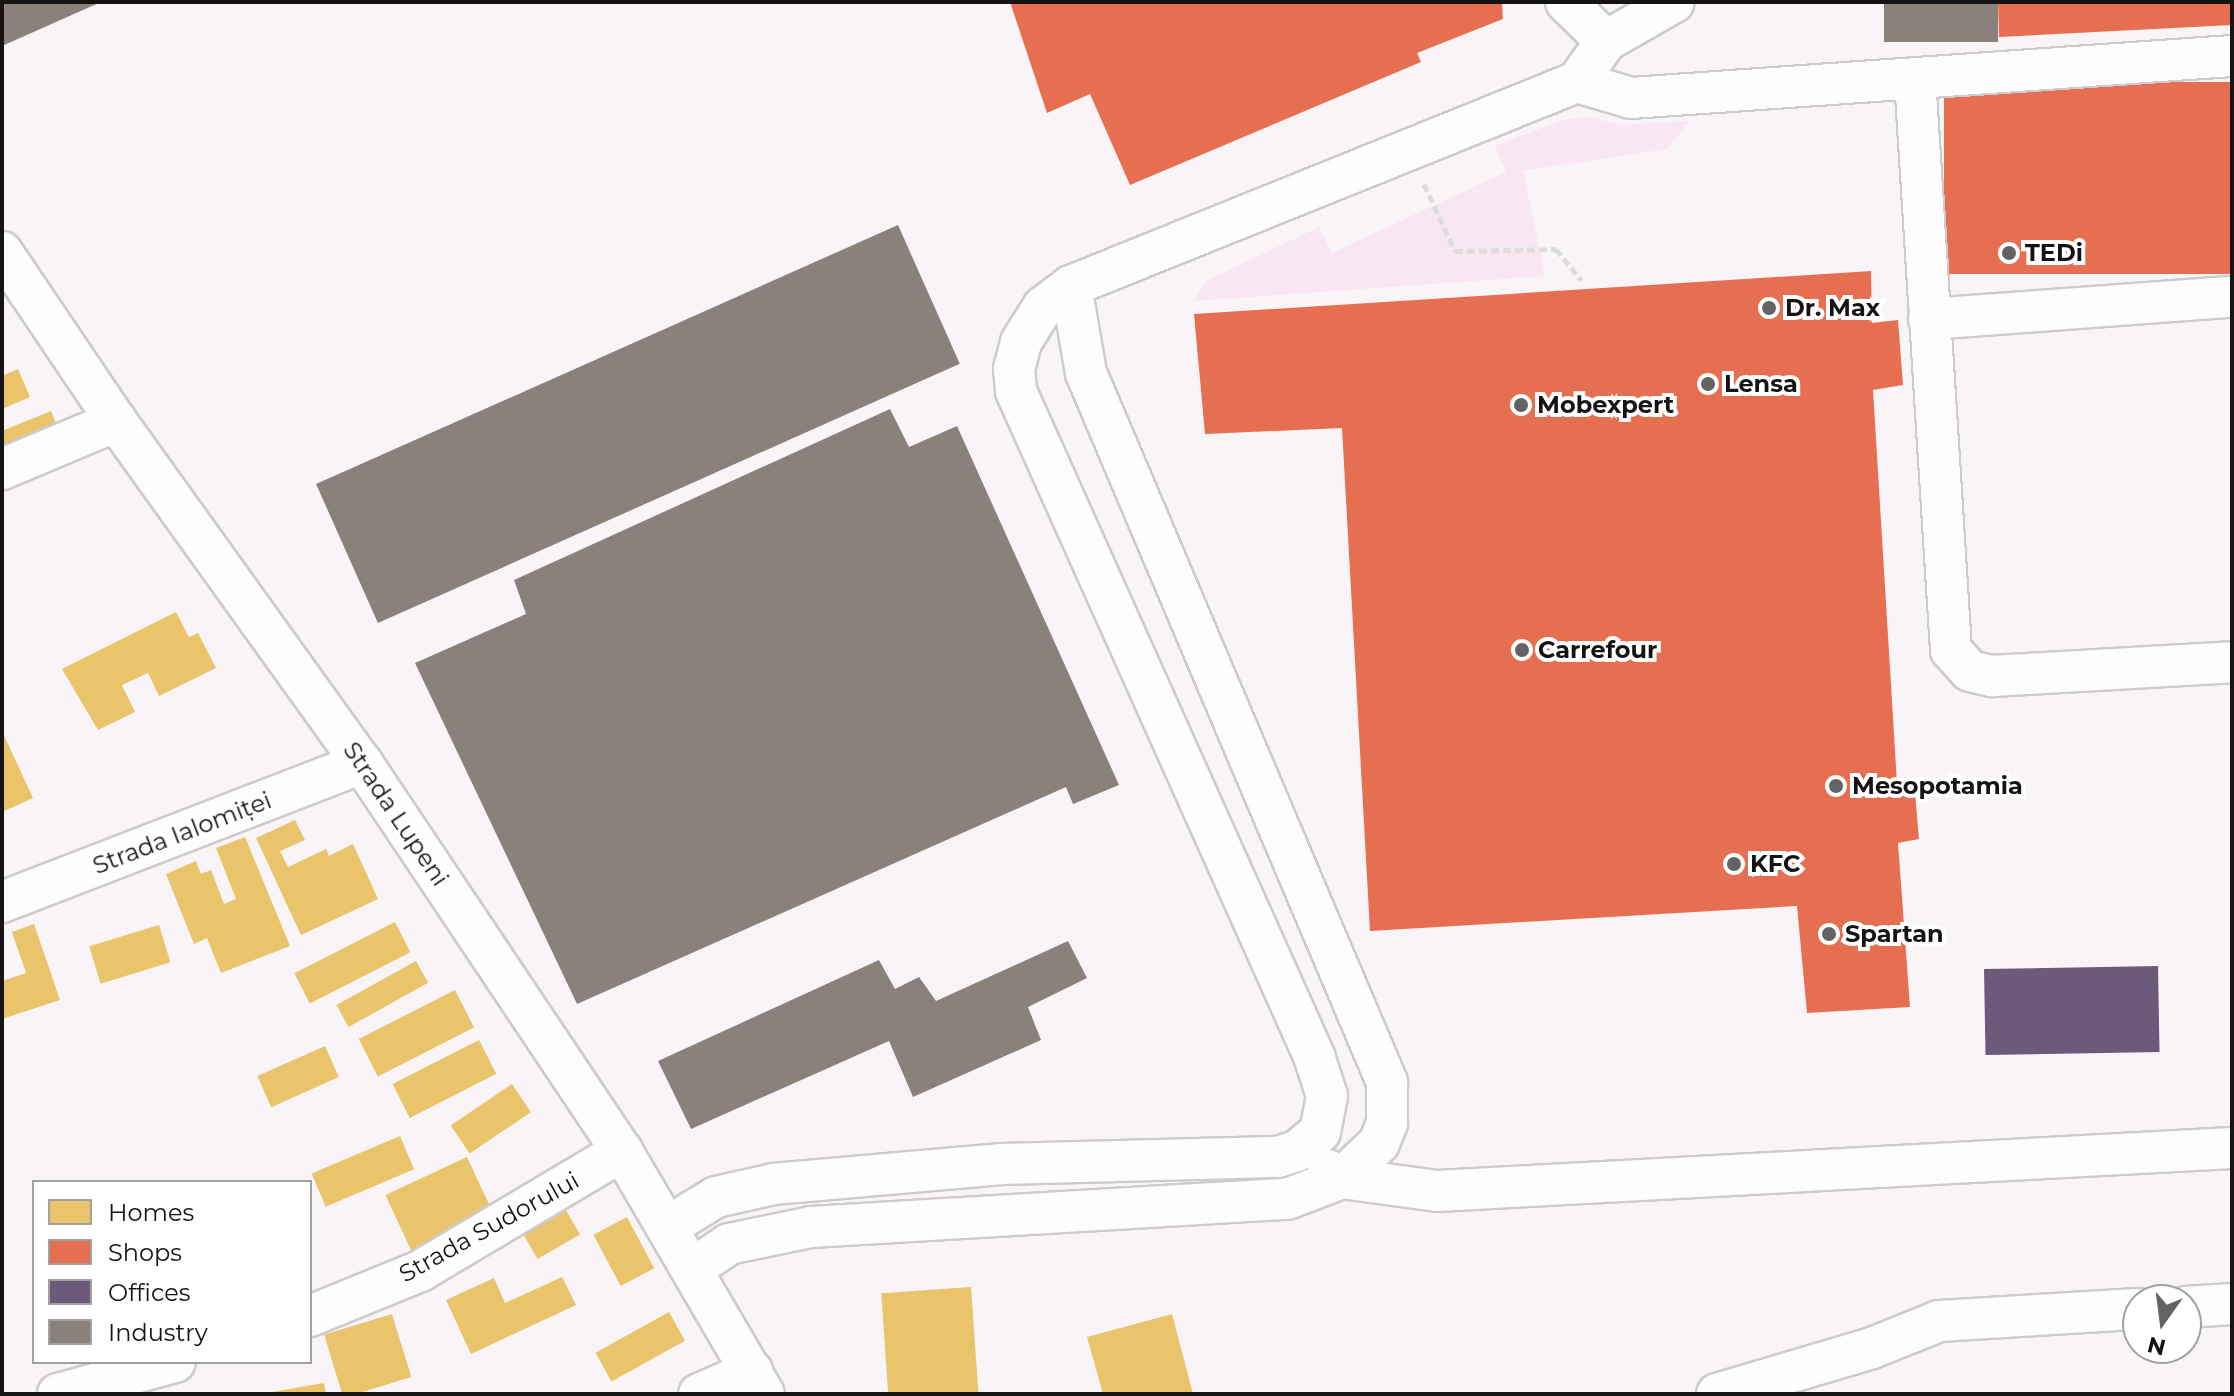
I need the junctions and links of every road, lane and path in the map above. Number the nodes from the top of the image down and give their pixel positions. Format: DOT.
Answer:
graph roads {
  1 [pos="1566,2"];
  2 [pos="1674,2"];
  3 [pos="1606,41"];
  4 [pos="2232,56"];
  5 [pos="1915,78"];
  6 [pos="1577,82"];
  7 [pos="1410,153"];
  8 [pos="2,252"];
  9 [pos="1581,280"];
  10 [pos="1071,286"];
  11 [pos="2232,297"];
  12 [pos="1929,319"];
  13 [pos="116,421"];
  14 [pos="2,469"];
  15 [pos="2232,662"];
  16 [pos="362,763"];
  17 [pos="2,902"];
  18 [pos="2232,1148"];
  19 [pos="622,1151"];
  20 [pos="1297,1151"];
  21 [pos="1342,1178"];
  22 [pos="667,1227"];
  23 [pos="692,1269"];
  24 [pos="2232,1304"];
  25 [pos="2202,1306"];
  26 [pos="2122,1310"];
  27 [pos="312,1315"];
  28 [pos="168,1364"];
  29 [pos="758,1383"];
  30 [pos="58,1394"];
  31 [pos="699,1394"];
  32 [pos="1717,1394"];
  1 -- 3 [label="street"];
  2 -- 3 [label="street"];
  3 -- 6 [label="street"];
  4 -- 5 [label="street"];
  5 -- 6 [label="street"];
  5 -- 12 [label="street"];
  6 -- 7 [label="street"];
  7 -- 9 [label="path"];
  7 -- 10 [label="street"];
  8 -- 13 [label="street, Strada Lupeni"];
  10 -- 20 [label="street"];
  10 -- 21 [label="street"];
  11 -- 12 [label="street"];
  12 -- 15 [label="street"];
  13 -- 14 [label="street"];
  13 -- 16 [label="street, Strada Lupeni"];
  16 -- 17 [label="street, Strada Ialomiței"];
  16 -- 19 [label="street, Strada Lupeni"];
  18 -- 21 [label="street"];
  19 -- 22 [label="street, Strada Lupeni"];
  19 -- 27 [label="street, Strada Sudorului"];
  20 -- 21 [label="street"];
  20 -- 22 [label="street"];
  21 -- 23 [label="street"];
  22 -- 23 [label="street, Strada Lupeni"];
  23 -- 29 [label="street, Strada Lupeni"];
  24 -- 25 [label="street"];
  26 -- 32 [label="street"];
  28 -- 30 [label="street"];
  29 -- 31 [label="street"];
}
